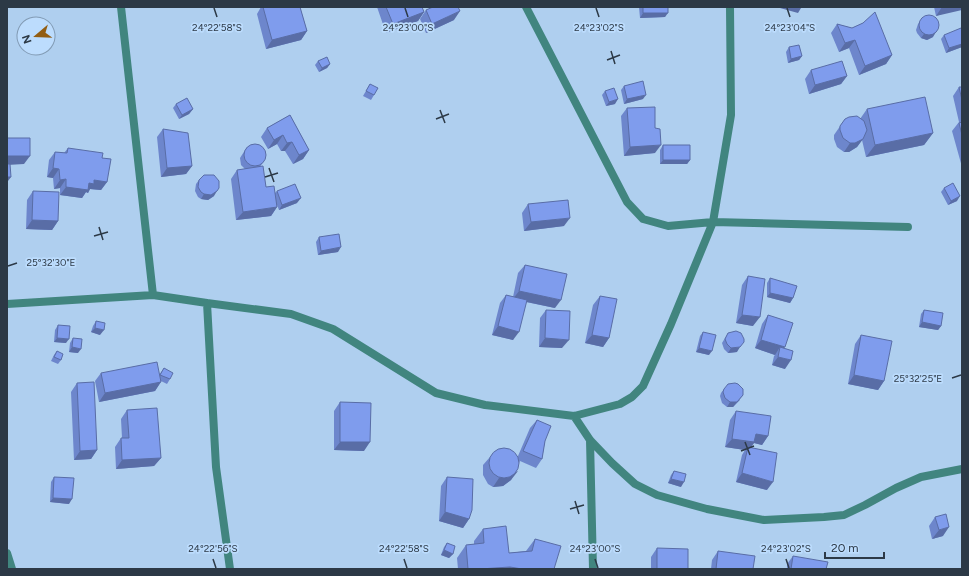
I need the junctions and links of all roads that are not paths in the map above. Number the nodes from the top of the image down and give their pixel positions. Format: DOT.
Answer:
graph roads {
  1 [pos="121,7"];
  2 [pos="526,7"];
  3 [pos="730,7"];
  4 [pos="713,222"];
  5 [pos="908,227"];
  6 [pos="152,295"];
  7 [pos="7,304"];
  8 [pos="207,304"];
  9 [pos="574,416"];
  10 [pos="590,440"];
  11 [pos="962,469"];
  12 [pos="7,553"];
  13 [pos="12,569"];
  14 [pos="230,569"];
  15 [pos="593,569"];
  1 -- 6 [label="street"];
  2 -- 4 [label="street"];
  3 -- 4 [label="street"];
  4 -- 5 [label="street"];
  4 -- 9 [label="street"];
  6 -- 7 [label="street"];
  6 -- 8 [label="street"];
  8 -- 9 [label="street"];
  8 -- 14 [label="street"];
  9 -- 10 [label="street"];
  10 -- 11 [label="street"];
  10 -- 15 [label="street"];
  12 -- 13 [label="street"];
}
